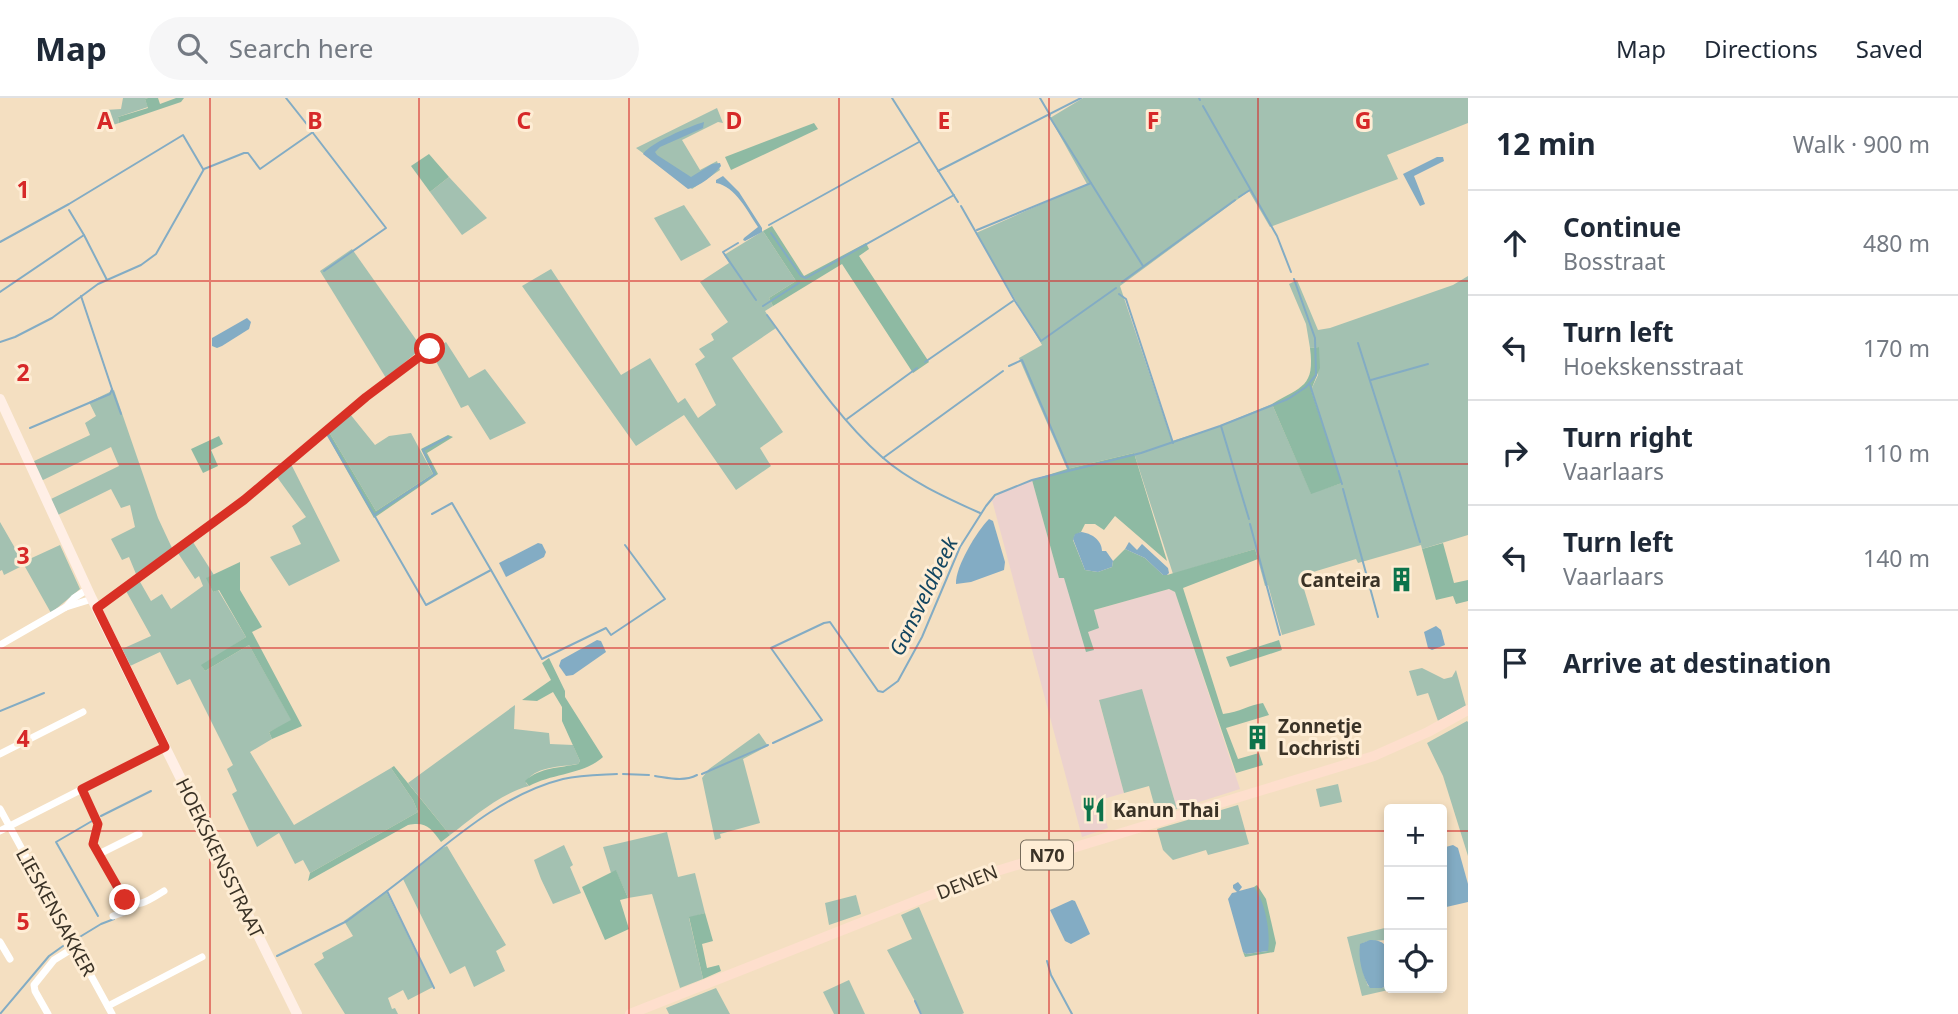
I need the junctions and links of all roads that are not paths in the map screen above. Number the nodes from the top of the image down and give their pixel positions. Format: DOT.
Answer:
graph roads {
  1 [pos="430,349"];
  2 [pos="0,399"];
  3 [pos="92,599"];
  4 [pos="0,645"];
  5 [pos="1468,710"];
  6 [pos="83,712"];
  7 [pos="165,747"];
  8 [pos="0,754"];
  9 [pos="82,789"];
  10 [pos="0,809"];
  11 [pos="9,826"];
  12 [pos="0,831"];
  13 [pos="139,834"];
  14 [pos="99,854"];
  15 [pos="164,891"];
  16 [pos="130,904"];
  17 [pos="113,916"];
  18 [pos="0,942"];
  19 [pos="75,947"];
  20 [pos="202,957"];
  21 [pos="10,959"];
  22 [pos="108,1006"];
  23 [pos="48,1014"];
  24 [pos="112,1014"];
  25 [pos="297,1014"];
  26 [pos="630,1014"];
  1 -- 3 [label="street"];
  2 -- 3 [label="street, HOEKSKENSSTRAAT"];
  3 -- 4 [label="street"];
  3 -- 7 [label="street, HOEKSKENSSTRAAT"];
  5 -- 26 [label="main road, DENEN / N70"];
  6 -- 8 [label="street"];
  7 -- 9 [label="street"];
  7 -- 25 [label="street, HOEKSKENSSTRAAT"];
  9 -- 11 [label="street"];
  9 -- 14 [label="street"];
  10 -- 11 [label="street, LIESKENSAKKER"];
  11 -- 12 [label="street"];
  11 -- 19 [label="street, LIESKENSAKKER"];
  13 -- 14 [label="street"];
  14 -- 16 [label="street"];
  15 -- 16 [label="street"];
  16 -- 17 [label="street"];
  18 -- 21 [label="street"];
  19 -- 22 [label="street, LIESKENSAKKER"];
  19 -- 23 [label="street"];
  20 -- 22 [label="street"];
  22 -- 24 [label="street, LIESKENSAKKER"];
}
